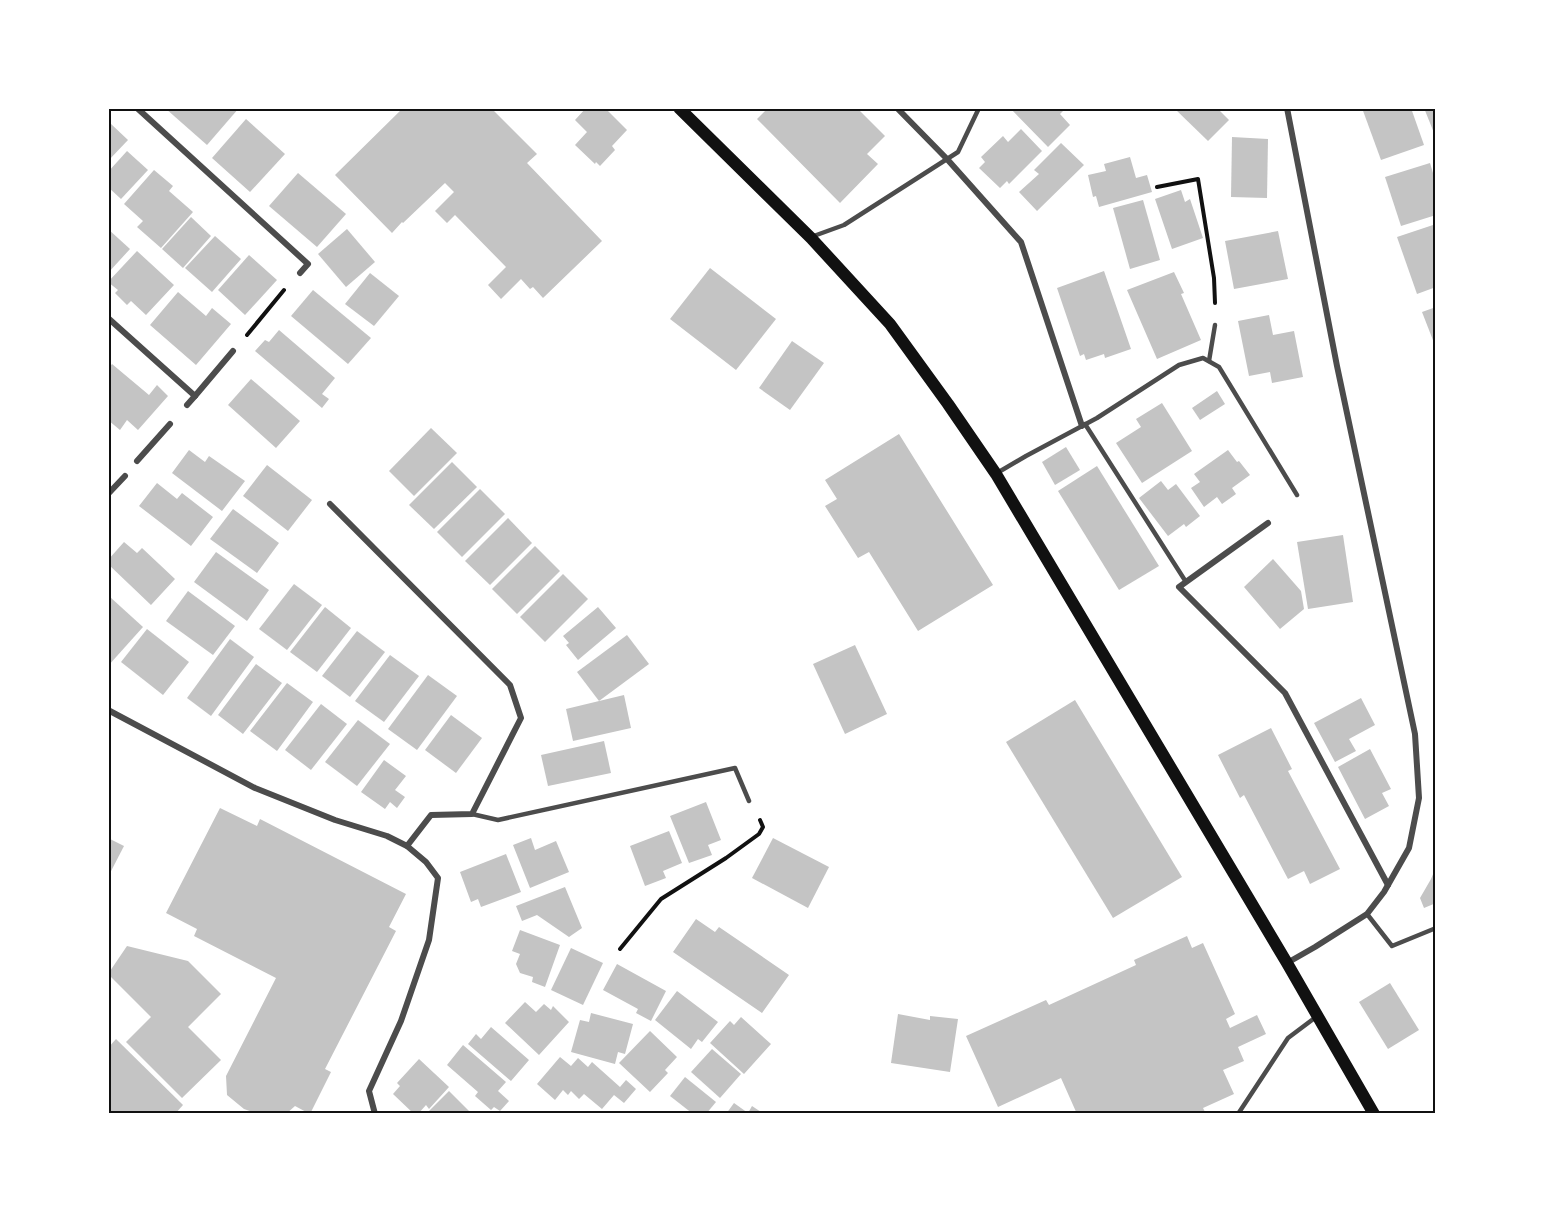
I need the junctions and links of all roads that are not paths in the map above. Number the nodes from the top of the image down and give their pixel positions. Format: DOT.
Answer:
graph roads {
  1 [pos="137,108"];
  2 [pos="679,108"];
  3 [pos="897,108"];
  4 [pos="979,108"];
  5 [pos="1287,108"];
  6 [pos="947,159"];
  7 [pos="811,238"];
  8 [pos="300,273"];
  9 [pos="108,318"];
  10 [pos="1215,325"];
  11 [pos="233,351"];
  12 [pos="1209,361"];
  13 [pos="195,396"];
  14 [pos="187,405"];
  15 [pos="170,424"];
  16 [pos="1084,425"];
  17 [pos="137,461"];
  18 [pos="996,474"];
  19 [pos="125,476"];
  20 [pos="108,494"];
  21 [pos="1298,495"];
  22 [pos="330,504"];
  23 [pos="1268,524"];
  24 [pos="1186,582"];
  25 [pos="108,710"];
  26 [pos="749,801"];
  27 [pos="472,814"];
  28 [pos="406,846"];
  29 [pos="1388,885"];
  30 [pos="1367,914"];
  31 [pos="1436,928"];
  32 [pos="1287,963"];
  33 [pos="1317,1016"];
  34 [pos="375,1114"];
  35 [pos="1238,1114"];
  36 [pos="1374,1114"];
  1 -- 8 [label="street"];
  2 -- 7 [label="main road"];
  3 -- 6 [label="street"];
  4 -- 6 [label="lane"];
  5 -- 29 [label="street"];
  6 -- 7 [label="lane"];
  6 -- 16 [label="street"];
  7 -- 18 [label="main road"];
  9 -- 13 [label="street"];
  10 -- 12 [label="lane"];
  11 -- 13 [label="street"];
  12 -- 16 [label="lane"];
  12 -- 21 [label="lane"];
  13 -- 14 [label="street"];
  15 -- 17 [label="street"];
  16 -- 18 [label="lane"];
  16 -- 24 [label="lane"];
  18 -- 32 [label="main road"];
  19 -- 20 [label="street"];
  22 -- 27 [label="street"];
  23 -- 24 [label="street"];
  24 -- 29 [label="street"];
  25 -- 28 [label="street"];
  26 -- 27 [label="lane"];
  27 -- 28 [label="street"];
  28 -- 34 [label="street"];
  29 -- 30 [label="street"];
  30 -- 31 [label="lane"];
  30 -- 32 [label="street"];
  32 -- 33 [label="main road"];
  33 -- 35 [label="lane"];
  33 -- 36 [label="main road"];
}
